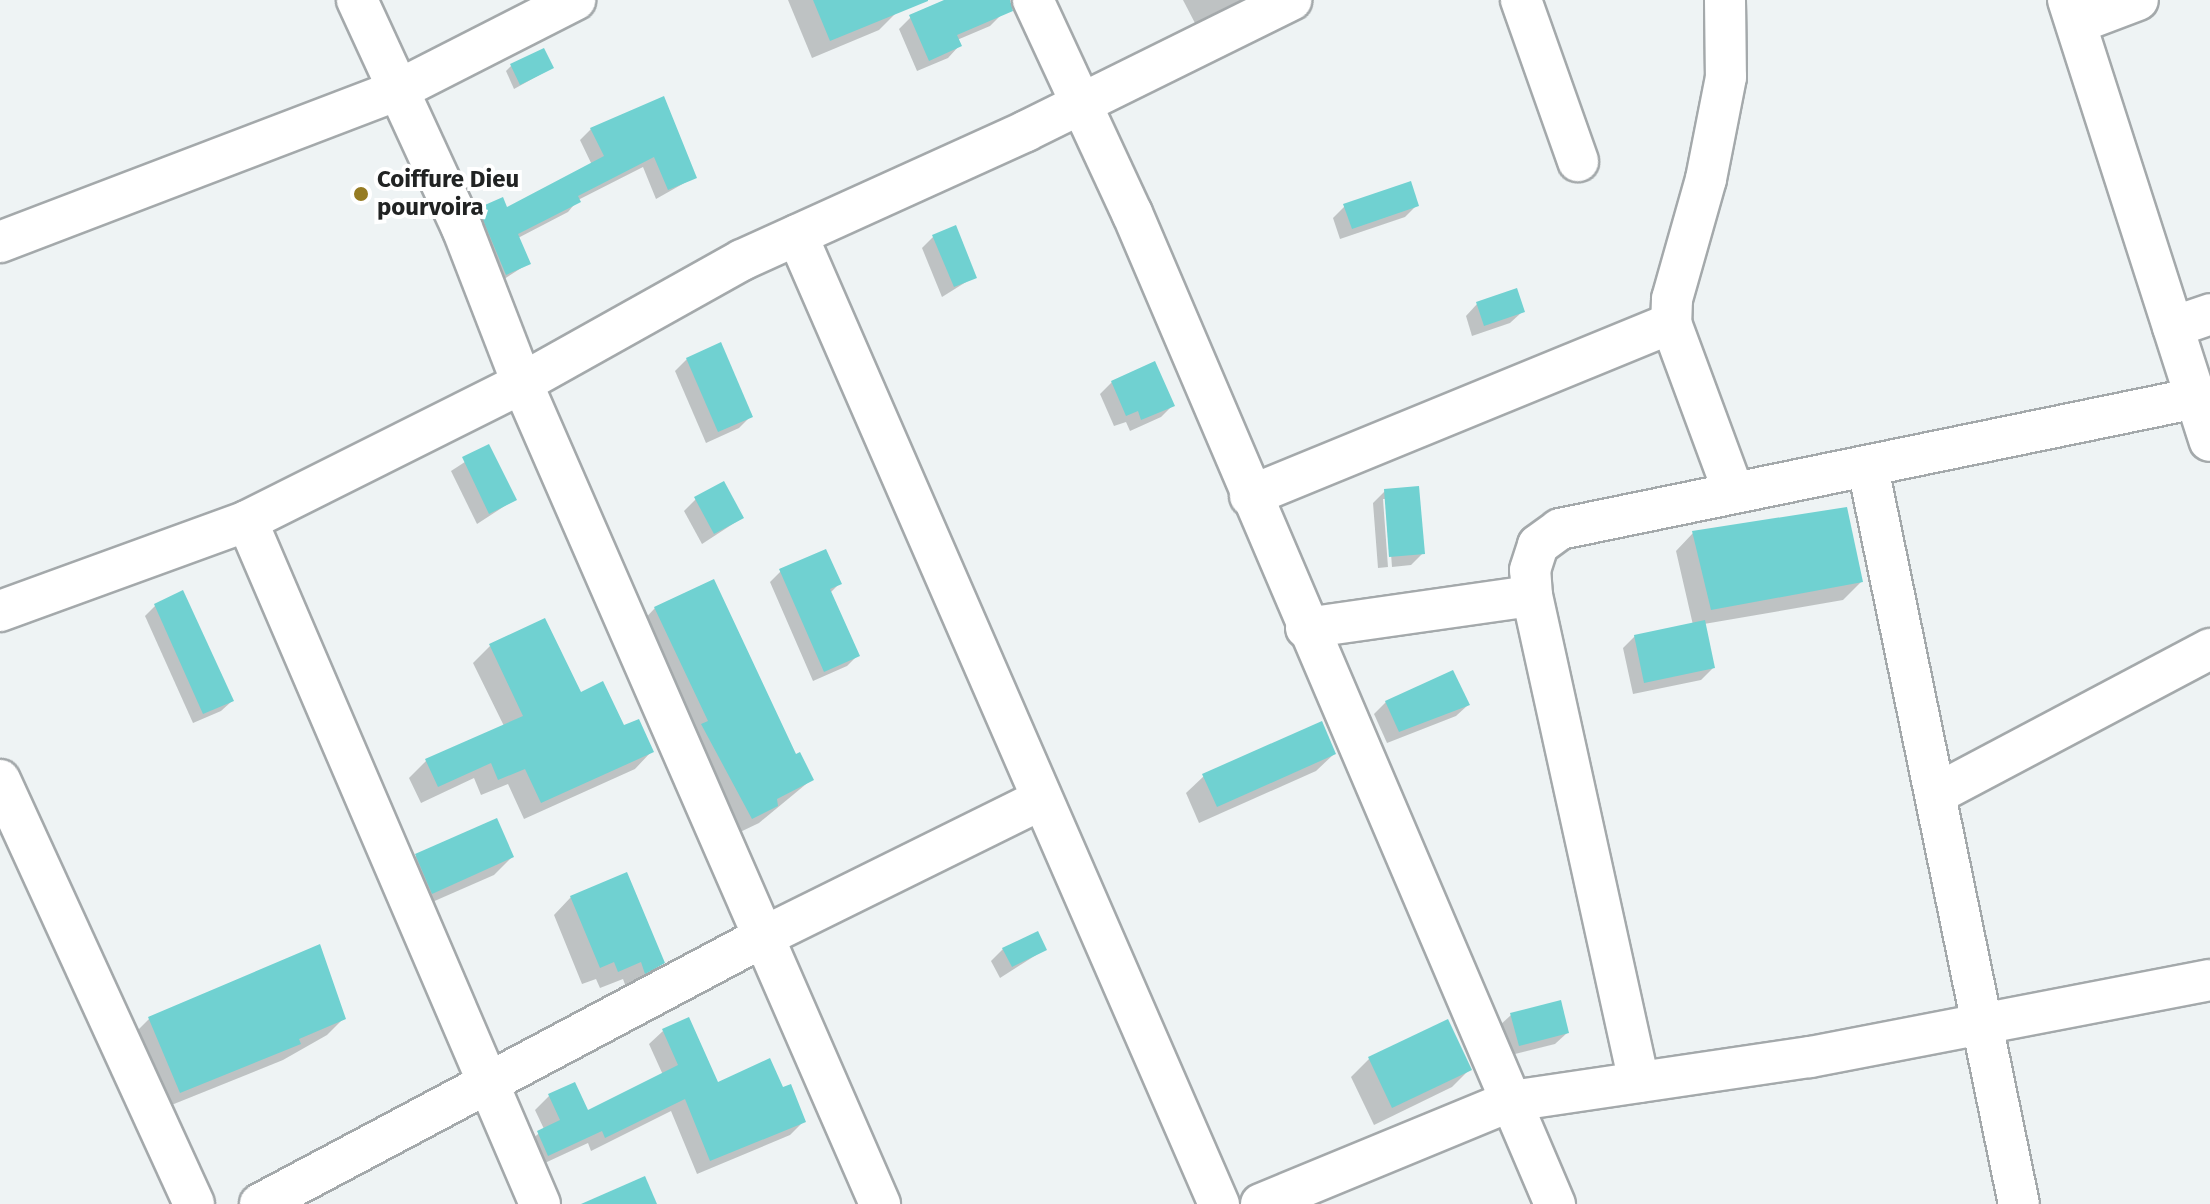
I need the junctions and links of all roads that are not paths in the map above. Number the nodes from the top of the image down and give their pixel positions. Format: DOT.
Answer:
graph roads {
  1 [pos="357,0"];
  2 [pos="575,0"];
  3 [pos="1033,0"];
  4 [pos="1291,0"];
  5 [pos="1521,0"];
  6 [pos="1725,0"];
  7 [pos="2138,0"];
  8 [pos="2073,11"];
  9 [pos="398,90"];
  10 [pos="1079,105"];
  11 [pos="1578,161"];
  12 [pos="797,235"];
  13 [pos="0,242"];
  14 [pos="2210,314"];
  15 [pos="1671,323"];
  16 [pos="2173,327"];
  17 [pos="522,383"];
  18 [pos="2196,398"];
  19 [pos="2210,441"];
  20 [pos="1868,468"];
  21 [pos="1734,493"];
  22 [pos="1250,496"];
  23 [pos="247,521"];
  24 [pos="1532,596"];
  25 [pos="0,611"];
  26 [pos="1306,628"];
  27 [pos="2210,649"];
  28 [pos="0,780"];
  29 [pos="1936,794"];
  30 [pos="1040,800"];
  31 [pos="763,937"];
  32 [pos="2210,980"];
  33 [pos="1982,1024"];
  34 [pos="1639,1082"];
  35 [pos="489,1083"];
  36 [pos="1511,1101"];
  37 [pos="194,1204"];
  38 [pos="260,1204"];
  39 [pos="540,1204"];
  40 [pos="880,1204"];
  41 [pos="1219,1204"];
  42 [pos="1261,1204"];
  43 [pos="1555,1204"];
  44 [pos="2019,1204"];
  1 -- 9 [label="street"];
  2 -- 9 [label="street"];
  3 -- 10 [label="street"];
  4 -- 10 [label="street"];
  5 -- 11 [label="street"];
  6 -- 15 [label="street"];
  7 -- 8 [label="street"];
  8 -- 16 [label="street"];
  9 -- 13 [label="street"];
  9 -- 17 [label="street"];
  10 -- 12 [label="street"];
  10 -- 22 [label="street"];
  12 -- 17 [label="street"];
  12 -- 30 [label="street"];
  14 -- 16 [label="street"];
  15 -- 21 [label="street"];
  15 -- 22 [label="street"];
  16 -- 18 [label="street"];
  17 -- 23 [label="street"];
  17 -- 31 [label="street"];
  18 -- 19 [label="street"];
  18 -- 20 [label="street"];
  20 -- 21 [label="street"];
  20 -- 29 [label="street"];
  21 -- 24 [label="street"];
  22 -- 26 [label="street"];
  23 -- 25 [label="street"];
  23 -- 35 [label="street"];
  24 -- 26 [label="street"];
  24 -- 34 [label="street"];
  26 -- 36 [label="street"];
  27 -- 29 [label="street"];
  28 -- 37 [label="street"];
  29 -- 33 [label="street"];
  30 -- 31 [label="street"];
  30 -- 41 [label="street"];
  31 -- 35 [label="street"];
  31 -- 40 [label="street"];
  32 -- 33 [label="street"];
  33 -- 34 [label="street"];
  33 -- 44 [label="street"];
  34 -- 36 [label="street"];
  35 -- 38 [label="street"];
  35 -- 39 [label="street"];
  36 -- 42 [label="street"];
  36 -- 43 [label="street"];
}
